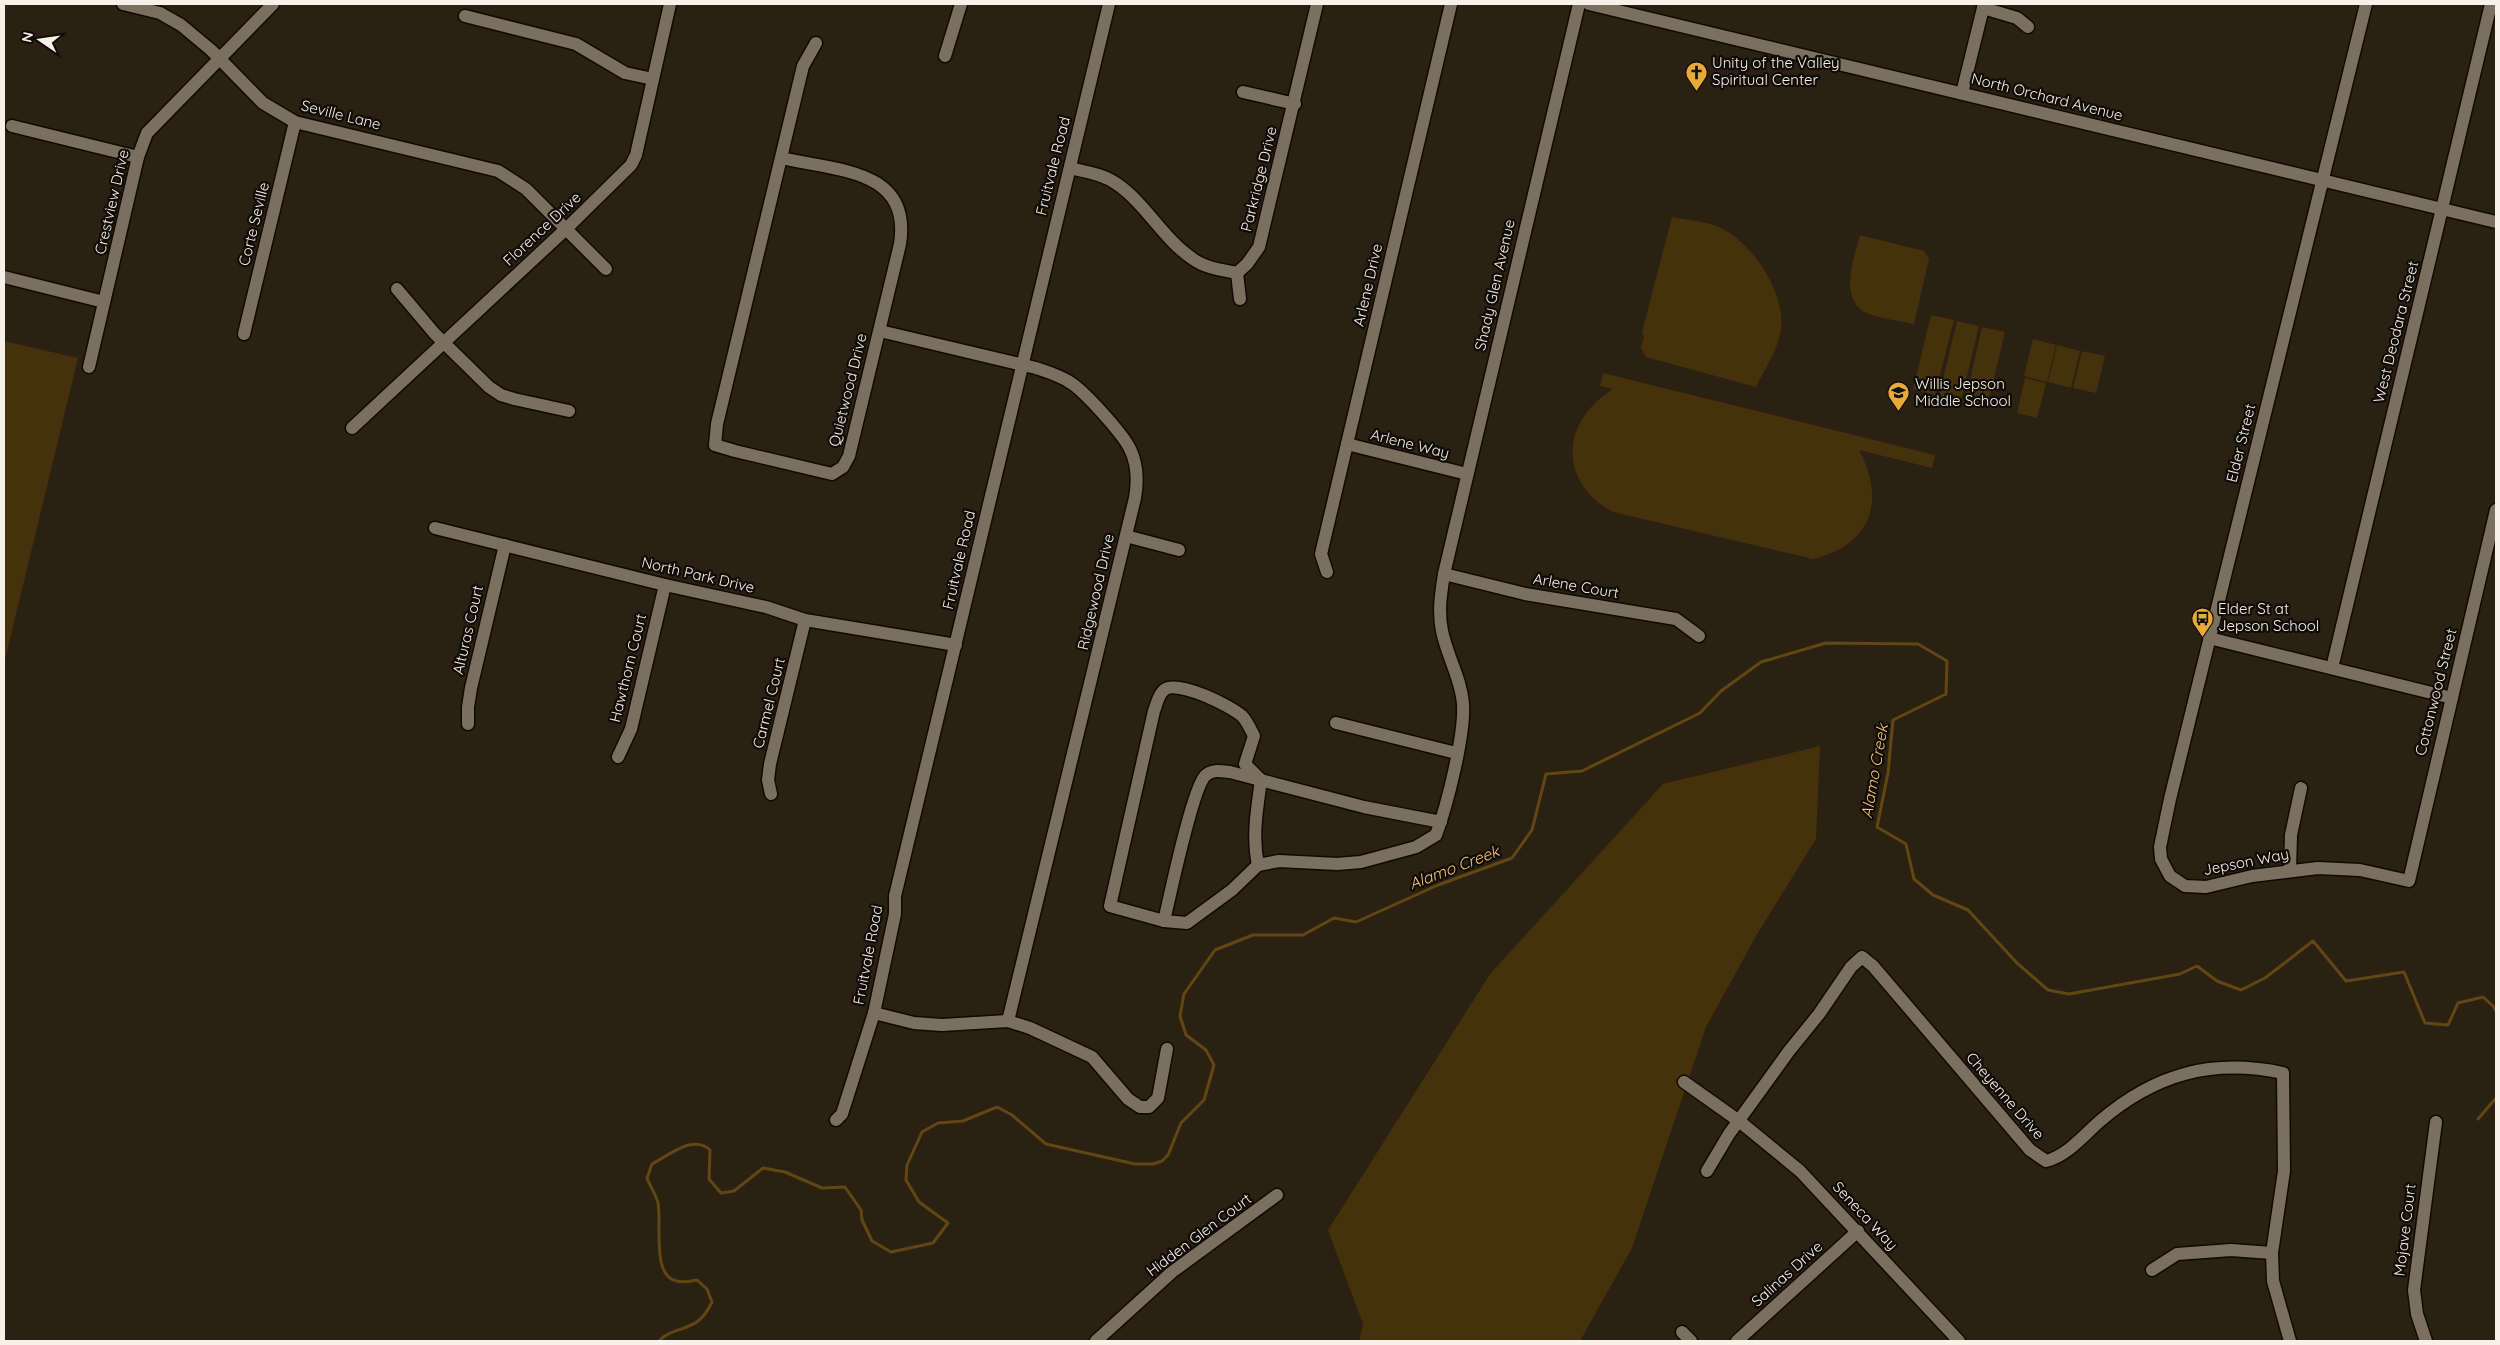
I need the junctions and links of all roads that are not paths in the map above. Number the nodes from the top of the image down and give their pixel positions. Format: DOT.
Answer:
graph roads {
  1 [pos="123,4"];
  2 [pos="273,4"];
  3 [pos="670,4"];
  4 [pos="961,4"];
  5 [pos="1110,4"];
  6 [pos="1317,4"];
  7 [pos="1451,4"];
  8 [pos="1579,4"];
  9 [pos="1589,4"];
  10 [pos="2366,4"];
  11 [pos="2491,4"];
  12 [pos="1984,6"];
  13 [pos="465,16"];
  14 [pos="2028,27"];
  15 [pos="816,43"];
  16 [pos="945,56"];
  17 [pos="219,58"];
  18 [pos="653,80"];
  19 [pos="1243,92"];
  20 [pos="1962,93"];
  21 [pos="1294,104"];
  22 [pos="295,122"];
  23 [pos="12,126"];
  24 [pos="138,157"];
  25 [pos="782,158"];
  26 [pos="1070,168"];
  27 [pos="2323,181"];
  28 [pos="2442,209"];
  29 [pos="2496,222"];
  30 [pos="567,228"];
  31 [pos="606,269"];
  32 [pos="1237,273"];
  33 [pos="4,277"];
  34 [pos="398,289"];
  35 [pos="1240,299"];
  36 [pos="104,302"];
  37 [pos="880,332"];
  38 [pos="244,334"];
  39 [pos="444,343"];
  40 [pos="1021,366"];
  41 [pos="89,367"];
  42 [pos="569,411"];
  43 [pos="352,428"];
  44 [pos="1346,444"];
  45 [pos="1466,474"];
  46 [pos="2496,510"];
  47 [pos="435,528"];
  48 [pos="1126,536"];
  49 [pos="505,545"];
  50 [pos="2492,547"];
  51 [pos="1180,550"];
  52 [pos="1327,572"];
  53 [pos="1444,574"];
  54 [pos="664,585"];
  55 [pos="805,620"];
  56 [pos="1699,636"];
  57 [pos="2209,638"];
  58 [pos="956,645"];
  59 [pos="2332,668"];
  60 [pos="2452,698"];
  61 [pos="1336,723"];
  62 [pos="468,724"];
  63 [pos="1456,753"];
  64 [pos="618,757"];
  65 [pos="1261,780"];
  66 [pos="2301,788"];
  67 [pos="771,794"];
  68 [pos="1441,822"];
  69 [pos="1258,865"];
  70 [pos="2290,869"];
  71 [pos="2409,881"];
  72 [pos="2180,883"];
  73 [pos="1164,921"];
  74 [pos="874,1013"];
  75 [pos="1008,1021"];
  76 [pos="1167,1049"];
  77 [pos="1684,1082"];
  78 [pos="836,1120"];
  79 [pos="1739,1121"];
  80 [pos="2436,1122"];
  81 [pos="1707,1171"];
  82 [pos="1277,1195"];
  83 [pos="1858,1231"];
  84 [pos="2272,1253"];
  85 [pos="2152,1270"];
  86 [pos="1955,1340"];
  87 [pos="1096,1341"];
  88 [pos="1737,1341"];
  89 [pos="2290,1341"];
  90 [pos="2426,1341"];
  1 -- 17 [label="street, Seville Lane"];
  2 -- 17 [label="street, Crestview Drive"];
  3 -- 18 [label="street, Florence Drive"];
  4 -- 16 [label="street"];
  5 -- 26 [label="street, Fruitvale Road"];
  6 -- 21 [label="street, Parkridge Drive"];
  7 -- 44 [label="street, Arlene Drive"];
  8 -- 45 [label="street, Shady Glen Avenue"];
  9 -- 20 [label="street, North Orchard Avenue"];
  10 -- 27 [label="street, Elder Street"];
  11 -- 28 [label="street, West Deodara Street"];
  12 -- 14 [label="street"];
  12 -- 20 [label="street"];
  13 -- 18 [label="street"];
  15 -- 25 [label="street"];
  17 -- 22 [label="street, Seville Lane"];
  17 -- 24 [label="street, Crestview Drive"];
  18 -- 30 [label="street, Florence Drive"];
  19 -- 21 [label="street"];
  20 -- 27 [label="street, North Orchard Avenue"];
  21 -- 32 [label="street, Parkridge Drive"];
  22 -- 30 [label="street, Seville Lane"];
  22 -- 38 [label="street, Corte Seville"];
  23 -- 24 [label="street"];
  24 -- 36 [label="street, Crestview Drive"];
  25 -- 37 [label="street, Quietwood Drive"];
  25 -- 37 [label="street, Quietwood Drive"];
  26 -- 32 [label="street"];
  26 -- 40 [label="street, Fruitvale Road"];
  27 -- 28 [label="street, North Orchard Avenue"];
  27 -- 57 [label="street, Elder Street"];
  28 -- 29 [label="street, North Orchard Avenue"];
  28 -- 59 [label="street, West Deodara Street"];
  30 -- 31 [label="street, Seville Lane"];
  30 -- 39 [label="street, Florence Drive"];
  32 -- 35 [label="street"];
  33 -- 36 [label="street"];
  34 -- 39 [label="street"];
  36 -- 41 [label="street, Crestview Drive"];
  37 -- 40 [label="street, Ridgewood Drive"];
  39 -- 42 [label="street"];
  39 -- 43 [label="street, Florence Drive"];
  40 -- 48 [label="street, Ridgewood Drive"];
  40 -- 58 [label="street, Fruitvale Road"];
  44 -- 45 [label="street, Arlene Way"];
  44 -- 52 [label="street, Arlene Drive"];
  45 -- 53 [label="street, Shady Glen Avenue"];
  46 -- 50 [label="street, Cottonwood Street"];
  47 -- 49 [label="street, North Park Drive"];
  48 -- 51 [label="street"];
  48 -- 75 [label="street, Ridgewood Drive"];
  49 -- 54 [label="street, North Park Drive"];
  49 -- 62 [label="street, Alturas Court"];
  50 -- 60 [label="street, Cottonwood Street"];
  53 -- 56 [label="street, Arlene Court"];
  53 -- 63 [label="street, Shady Glen Avenue"];
  54 -- 55 [label="street, North Park Drive"];
  54 -- 64 [label="street, Hawthorn Court"];
  55 -- 58 [label="street, North Park Drive"];
  55 -- 67 [label="street, Carmel Court"];
  57 -- 59 [label="street"];
  57 -- 72 [label="street, Elder Street"];
  58 -- 74 [label="street, Fruitvale Road"];
  59 -- 60 [label="street"];
  60 -- 71 [label="street, Cottonwood Street"];
  61 -- 63 [label="street"];
  63 -- 68 [label="street, Shady Glen Avenue"];
  65 -- 68 [label="street"];
  65 -- 69 [label="street"];
  65 -- 73 [label="street"];
  65 -- 73 [label="street"];
  66 -- 70 [label="street"];
  68 -- 69 [label="street"];
  69 -- 73 [label="street"];
  70 -- 71 [label="street, Jepson Way"];
  70 -- 72 [label="street, Jepson Way"];
  74 -- 75 [label="street"];
  74 -- 78 [label="street, Fruitvale Road"];
  75 -- 76 [label="street"];
  77 -- 79 [label="street, Seneca Way"];
  79 -- 81 [label="street"];
  79 -- 83 [label="street, Seneca Way"];
  79 -- 84 [label="street, Cheyenne Drive"];
  80 -- 90 [label="street, Mojave Court"];
  82 -- 87 [label="street, Hidden Glen Court"];
  83 -- 86 [label="street, Seneca Way"];
  83 -- 88 [label="street, Salinas Drive"];
  84 -- 85 [label="street"];
  84 -- 89 [label="street, Cheyenne Drive"];
}
